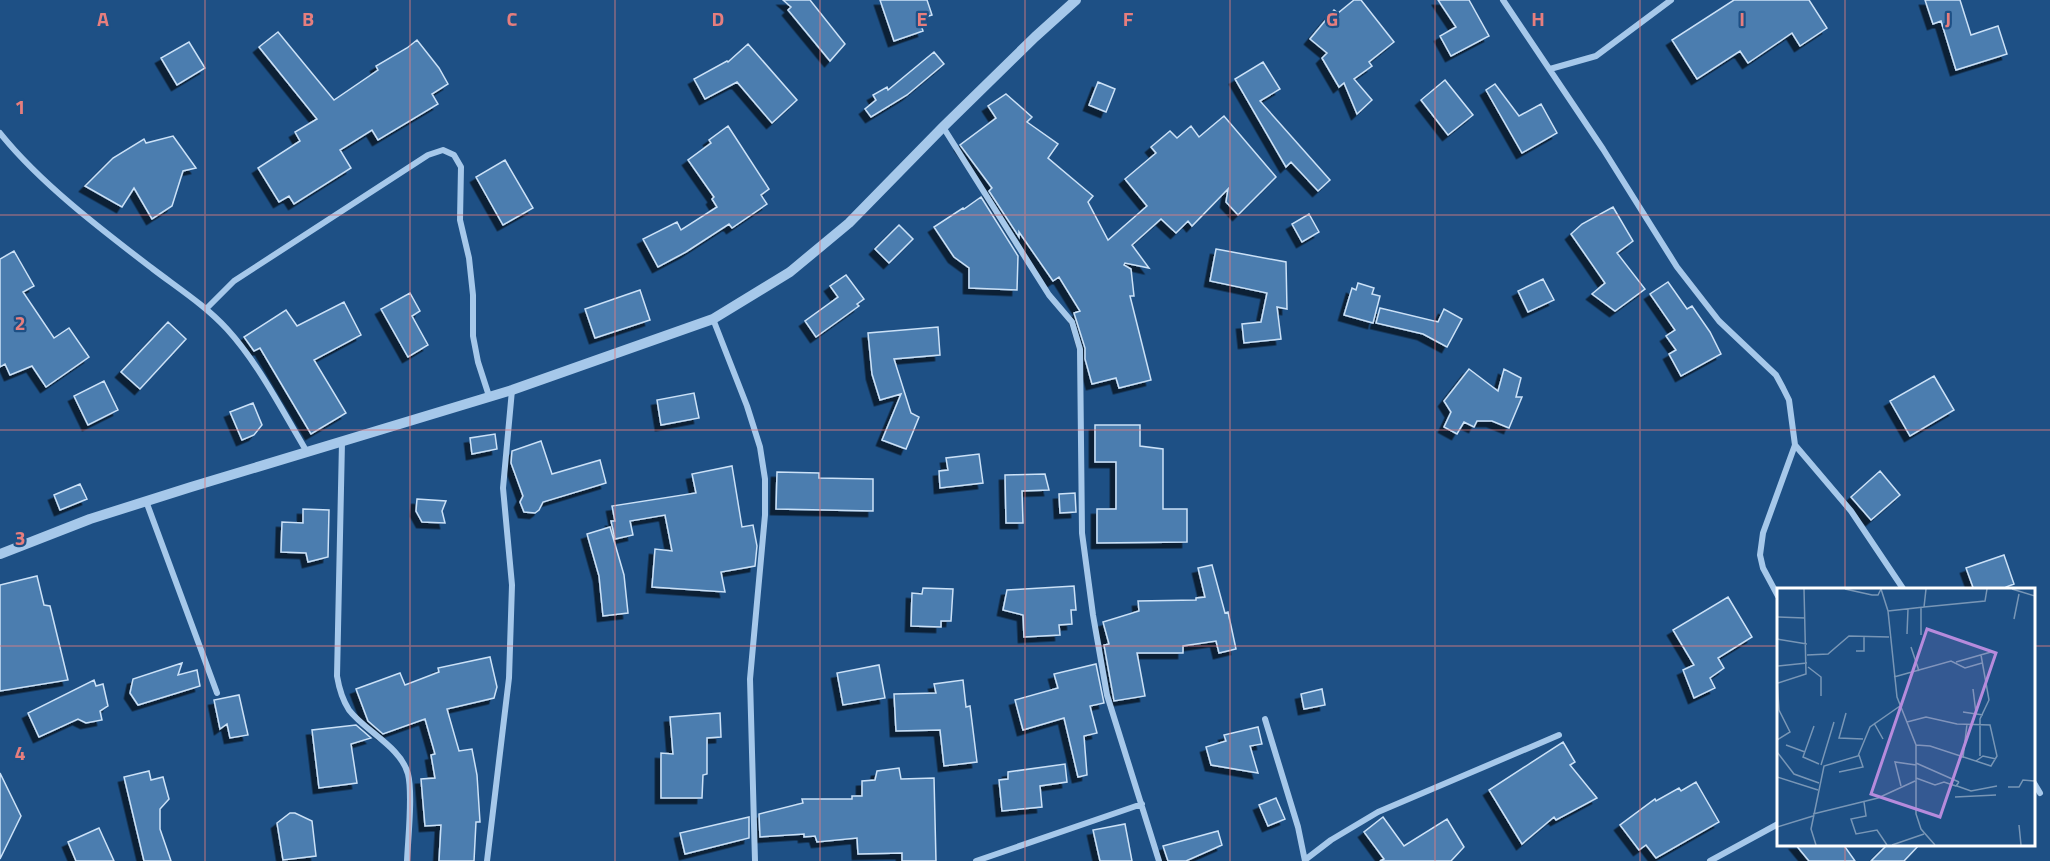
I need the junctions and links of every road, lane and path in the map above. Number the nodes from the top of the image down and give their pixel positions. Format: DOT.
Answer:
graph roads {
  1 [pos="1076,0"];
  2 [pos="1503,0"];
  3 [pos="1671,0"];
  4 [pos="1550,69"];
  5 [pos="943,127"];
  6 [pos="0,133"];
  7 [pos="206,309"];
  8 [pos="713,319"];
  9 [pos="512,390"];
  10 [pos="489,396"];
  11 [pos="342,442"];
  12 [pos="1795,445"];
  13 [pos="307,452"];
  14 [pos="147,501"];
  15 [pos="0,554"];
  16 [pos="1903,588"];
  17 [pos="1777,592"];
  18 [pos="217,693"];
  19 [pos="1265,719"];
  20 [pos="1559,735"];
  21 [pos="2035,785"];
  22 [pos="2040,793"];
  23 [pos="1142,804"];
  24 [pos="1777,825"];
  25 [pos="1305,860"];
  26 [pos="407,861"];
  27 [pos="487,861"];
  28 [pos="755,861"];
  29 [pos="976,861"];
  30 [pos="1159,861"];
  31 [pos="1710,861"];
  1 -- 5 [label="street"];
  2 -- 4 [label="street"];
  3 -- 4 [label="street"];
  4 -- 12 [label="street"];
  5 -- 8 [label="street"];
  5 -- 23 [label="street"];
  6 -- 7 [label="street"];
  7 -- 10 [label="street"];
  7 -- 13 [label="street"];
  8 -- 9 [label="street"];
  8 -- 28 [label="street"];
  9 -- 10 [label="street"];
  9 -- 27 [label="street"];
  10 -- 11 [label="street"];
  11 -- 13 [label="street"];
  11 -- 26 [label="street"];
  12 -- 16 [label="street"];
  12 -- 17 [label="street"];
  13 -- 14 [label="street"];
  14 -- 15 [label="street"];
  14 -- 18 [label="street"];
  19 -- 25 [label="street"];
  20 -- 25 [label="street"];
  21 -- 22 [label="street"];
  23 -- 29 [label="street"];
  23 -- 30 [label="street"];
  24 -- 31 [label="street"];
}
